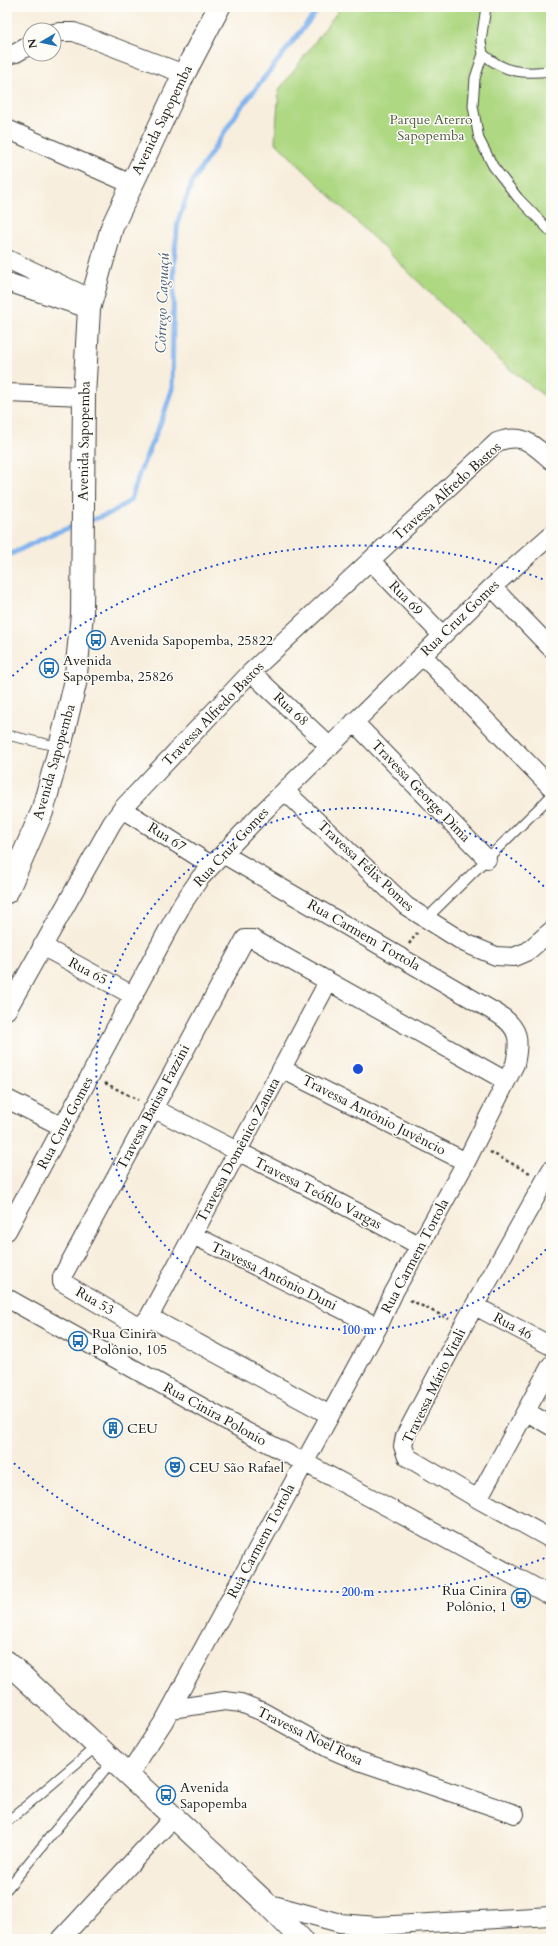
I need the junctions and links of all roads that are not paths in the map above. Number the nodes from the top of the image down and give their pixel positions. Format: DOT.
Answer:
graph roads {
  1 [pos="219,7"];
  2 [pos="486,7"];
  3 [pos="62,32"];
  4 [pos="22,50"];
  5 [pos="483,54"];
  6 [pos="7,56"];
  7 [pos="551,71"];
  8 [pos="184,74"];
  9 [pos="7,129"];
  10 [pos="131,184"];
  11 [pos="551,232"];
  12 [pos="7,259"];
  13 [pos="7,282"];
  14 [pos="91,304"];
  15 [pos="7,393"];
  16 [pos="84,396"];
  17 [pos="551,460"];
  18 [pos="551,535"];
  19 [pos="370,561"];
  20 [pos="492,587"];
  21 [pos="442,635"];
  22 [pos="551,648"];
  23 [pos="422,655"];
  24 [pos="251,672"];
  25 [pos="354,722"];
  26 [pos="7,735"];
  27 [pos="60,746"];
  28 [pos="330,747"];
  29 [pos="551,787"];
  30 [pos="285,791"];
  31 [pos="551,796"];
  32 [pos="122,809"];
  33 [pos="487,859"];
  34 [pos="217,860"];
  35 [pos="7,892"];
  36 [pos="426,919"];
  37 [pos="551,931"];
  38 [pos="42,946"];
  39 [pos="328,982"];
  40 [pos="134,996"];
  41 [pos="7,1010"];
  42 [pos="282,1069"];
  43 [pos="506,1081"];
  44 [pos="7,1098"];
  45 [pos="153,1108"];
  46 [pos="63,1127"];
  47 [pos="237,1152"];
  48 [pos="466,1162"];
  49 [pos="550,1175"];
  50 [pos="7,1231"];
  51 [pos="193,1235"];
  52 [pos="420,1246"];
  53 [pos="61,1281"];
  54 [pos="7,1298"];
  55 [pos="475,1306"];
  56 [pos="149,1317"];
  57 [pos="378,1327"];
  58 [pos="551,1346"];
  59 [pos="551,1365"];
  60 [pos="527,1412"];
  61 [pos="330,1415"];
  62 [pos="551,1426"];
  63 [pos="304,1462"];
  64 [pos="478,1499"];
  65 [pos="551,1539"];
  66 [pos="551,1596"];
  67 [pos="7,1662"];
  68 [pos="171,1708"];
  69 [pos="104,1754"];
  70 [pos="128,1776"];
  71 [pos="515,1814"];
  72 [pos="173,1818"];
  73 [pos="7,1822"];
  74 [pos="7,1889"];
  75 [pos="266,1903"];
  76 [pos="551,1916"];
  77 [pos="61,1939"];
  78 [pos="301,1939"];
  1 -- 8 [label="main road, Avenida Sapopemba"];
  2 -- 5 [label="lane"];
  3 -- 8 [label="street"];
  4 -- 6 [label="street"];
  5 -- 7 [label="lane"];
  5 -- 11 [label="lane"];
  8 -- 10 [label="main road, Avenida Sapopemba"];
  9 -- 10 [label="street"];
  10 -- 14 [label="main road, Avenida Sapopemba"];
  12 -- 14 [label="street"];
  13 -- 14 [label="street"];
  14 -- 16 [label="main road, Avenida Sapopemba"];
  15 -- 16 [label="street"];
  16 -- 27 [label="main road, Avenida Sapopemba"];
  17 -- 19 [label="street, Travessa Alfredo Bastos"];
  18 -- 20 [label="street, Rua Cruz Gomes"];
  19 -- 21 [label="street, Rua 69"];
  19 -- 24 [label="street, Travessa Alfredo Bastos"];
  20 -- 21 [label="street, Rua Cruz Gomes"];
  20 -- 22 [label="street"];
  21 -- 23 [label="street, Rua Cruz Gomes"];
  23 -- 25 [label="street, Rua Cruz Gomes"];
  23 -- 29 [label="street"];
  24 -- 28 [label="street, Rua 68"];
  24 -- 32 [label="street, Travessa Alfredo Bastos"];
  25 -- 28 [label="street, Rua Cruz Gomes"];
  25 -- 33 [label="street, Travessa George Dima"];
  26 -- 27 [label="lane"];
  27 -- 35 [label="main road, Avenida Sapopemba"];
  28 -- 30 [label="street, Rua Cruz Gomes"];
  30 -- 34 [label="street, Rua Cruz Gomes"];
  30 -- 36 [label="street, Travessa Félix Pomes"];
  31 -- 33 [label="lane, Travessa Félix Pomes"];
  32 -- 34 [label="street, Rua 67"];
  32 -- 38 [label="street, Travessa Alfredo Bastos"];
  33 -- 36 [label="lane, Travessa Félix Pomes"];
  34 -- 40 [label="street, Rua Cruz Gomes"];
  34 -- 43 [label="street, Rua Carmem Tortola"];
  36 -- 37 [label="street"];
  38 -- 40 [label="street, Rua 65"];
  38 -- 41 [label="street, Travessa Alfredo Bastos"];
  39 -- 42 [label="street, Travessa Domênico Zanata"];
  39 -- 43 [label="street"];
  39 -- 45 [label="street, Travessa Batista Fazzini"];
  40 -- 46 [label="street, Rua Cruz Gomes"];
  42 -- 47 [label="street, Travessa Domênico Zanata"];
  42 -- 48 [label="street, Travessa Antônio Juvêncio"];
  43 -- 48 [label="street, Rua Carmem Tortola"];
  44 -- 46 [label="street"];
  45 -- 47 [label="street, Travessa Teófilo Vargas"];
  45 -- 53 [label="street, Travessa Batista Fazzini"];
  46 -- 50 [label="street, Rua Cruz Gomes"];
  47 -- 51 [label="street, Travessa Domênico Zanata"];
  47 -- 52 [label="street, Travessa Teófilo Vargas"];
  48 -- 52 [label="street, Rua Carmem Tortola"];
  49 -- 55 [label="street, Travessa Mário Vitali"];
  51 -- 56 [label="street, Travessa Domênico Zanata"];
  51 -- 57 [label="street, Travessa Antônio Duni"];
  52 -- 57 [label="street, Rua Carmem Tortola"];
  53 -- 56 [label="street, Rua 53"];
  54 -- 63 [label="street, Rua Cinira Polonio"];
  55 -- 58 [label="street, Rua 46"];
  55 -- 64 [label="street, Travessa Mário Vitali"];
  56 -- 61 [label="street"];
  57 -- 61 [label="street, Rua Carmem Tortola"];
  59 -- 60 [label="street"];
  60 -- 62 [label="street"];
  60 -- 64 [label="street"];
  61 -- 63 [label="street, Rua Carmem Tortola"];
  63 -- 66 [label="street, Rua Cinira Polonio"];
  63 -- 68 [label="street, Rua Carmem Tortola"];
  64 -- 65 [label="street, Travessa Mário Vitali"];
  67 -- 69 [label="main road"];
  68 -- 70 [label="street, Rua Carmem Tortola"];
  68 -- 71 [label="street, Travessa Noel Rosa"];
  69 -- 70 [label="main road"];
  69 -- 73 [label="lane"];
  69 -- 74 [label="lane"];
  70 -- 72 [label="main road"];
  72 -- 75 [label="main road"];
  72 -- 77 [label="street"];
  75 -- 76 [label="street"];
  75 -- 78 [label="main road"];
}
